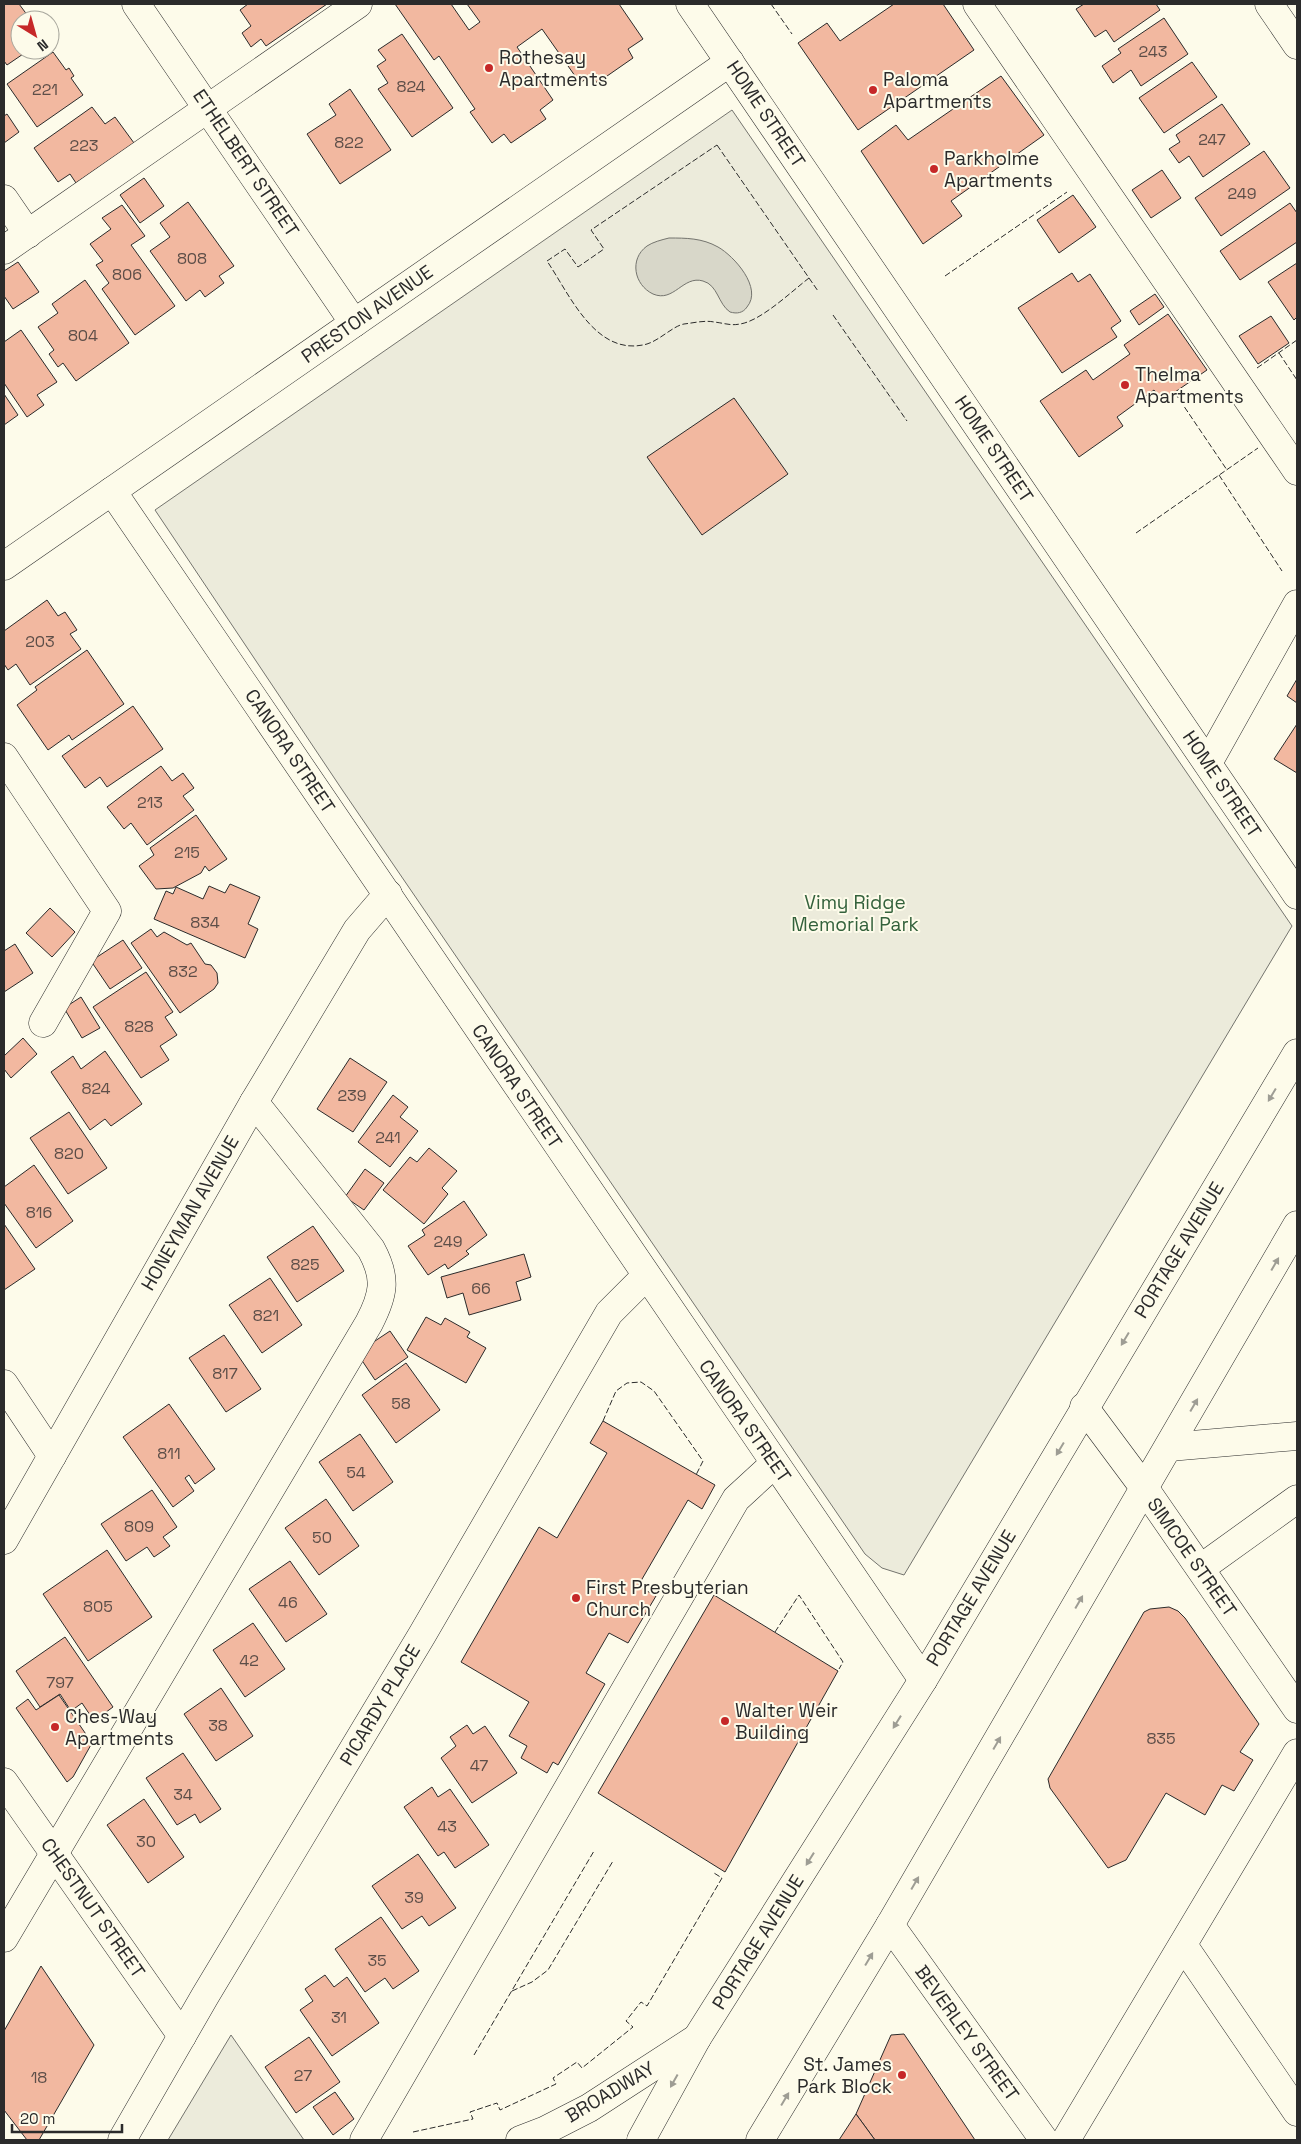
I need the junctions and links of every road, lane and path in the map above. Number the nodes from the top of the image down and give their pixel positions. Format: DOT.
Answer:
graph roads {
  1 [pos="136,4"];
  2 [pos="358,4"];
  3 [pos="690,4"];
  4 [pos="977,4"];
  5 [pos="1269,4"];
  6 [pos="1297,45"];
  7 [pos="730,62"];
  8 [pos="208,109"];
  9 [pos="4,199"];
  10 [pos="28,234"];
  11 [pos="4,250"];
  12 [pos="354,323"];
  13 [pos="1297,471"];
  14 [pos="112,491"];
  15 [pos="4,566"];
  16 [pos="1297,604"];
  17 [pos="4,757"];
  18 [pos="1208,763"];
  19 [pos="388,894"];
  20 [pos="1297,895"];
  21 [pos="43,1022"];
  22 [pos="1297,1053"];
  23 [pos="254,1102"];
  24 [pos="1297,1225"];
  25 [pos="645,1277"];
  26 [pos="4,1384"];
  27 [pos="1084,1407"];
  28 [pos="1294,1431"];
  29 [pos="1169,1447"];
  30 [pos="52,1456"];
  31 [pos="774,1464"];
  32 [pos="1145,1489"];
  33 [pos="1297,1499"];
  34 [pos="4,1540"];
  35 [pos="1201,1568"];
  36 [pos="922,1680"];
  37 [pos="1297,1709"];
  38 [pos="1297,1753"];
  39 [pos="4,1782"];
  40 [pos="55,1853"];
  41 [pos="890,1925"];
  42 [pos="4,1938"];
  43 [pos="1183,1945"];
  44 [pos="182,2036"];
  45 [pos="697,2038"];
  46 [pos="1297,2112"];
  47 [pos="122,2140"];
  48 [pos="364,2140"];
  49 [pos="520,2140"];
  50 [pos="641,2140"];
  51 [pos="760,2140"];
  52 [pos="1044,2140"];
  53 [pos="1066,2140"];
  1 -- 8 [label="main road, ETHELBERT STREET"];
  2 -- 8 [label="main road"];
  3 -- 7 [label="main road, HOME STREET"];
  4 -- 13 [label="main road"];
  5 -- 6 [label="main road"];
  7 -- 12 [label="main road, PRESTON AVENUE"];
  7 -- 18 [label="main road, HOME STREET"];
  8 -- 10 [label="main road"];
  8 -- 12 [label="main road, ETHELBERT STREET"];
  9 -- 10 [label="main road"];
  10 -- 11 [label="main road"];
  12 -- 14 [label="main road, PRESTON AVENUE"];
  14 -- 15 [label="main road, PRESTON AVENUE"];
  14 -- 19 [label="main road, CANORA STREET"];
  16 -- 18 [label="main road"];
  17 -- 21 [label="main road"];
  18 -- 20 [label="main road, HOME STREET"];
  19 -- 23 [label="main road, HONEYMAN AVENUE"];
  19 -- 25 [label="main road, CANORA STREET"];
  22 -- 27 [label="main road, PORTAGE AVENUE, one-way"];
  23 -- 30 [label="main road, HONEYMAN AVENUE"];
  23 -- 40 [label="main road"];
  29 -- 24 [label="main road, one-way"];
  25 -- 31 [label="main road, CANORA STREET"];
  25 -- 44 [label="main road, PICARDY PLACE"];
  26 -- 30 [label="main road"];
  27 -- 32 [label="main road, SIMCOE STREET"];
  27 -- 36 [label="main road, PORTAGE AVENUE, one-way"];
  28 -- 29 [label="main road"];
  29 -- 32 [label="main road"];
  30 -- 34 [label="main road, HONEYMAN AVENUE"];
  31 -- 36 [label="main road, CANORA STREET"];
  31 -- 48 [label="main road"];
  32 -- 35 [label="main road, SIMCOE STREET"];
  41 -- 32 [label="main road, one-way"];
  33 -- 35 [label="main road"];
  35 -- 37 [label="main road, SIMCOE STREET"];
  36 -- 45 [label="main road, PORTAGE AVENUE, one-way"];
  38 -- 43 [label="main road"];
  39 -- 40 [label="main road, CHESTNUT STREET"];
  40 -- 42 [label="main road"];
  40 -- 44 [label="main road, CHESTNUT STREET"];
  51 -- 41 [label="main road, one-way"];
  41 -- 52 [label="main road, BEVERLEY STREET"];
  43 -- 46 [label="main road"];
  43 -- 53 [label="main road"];
  44 -- 47 [label="main road, PICARDY PLACE"];
  45 -- 49 [label="main road, BROADWAY"];
  45 -- 50 [label="main road, PORTAGE AVENUE, one-way"];
}
